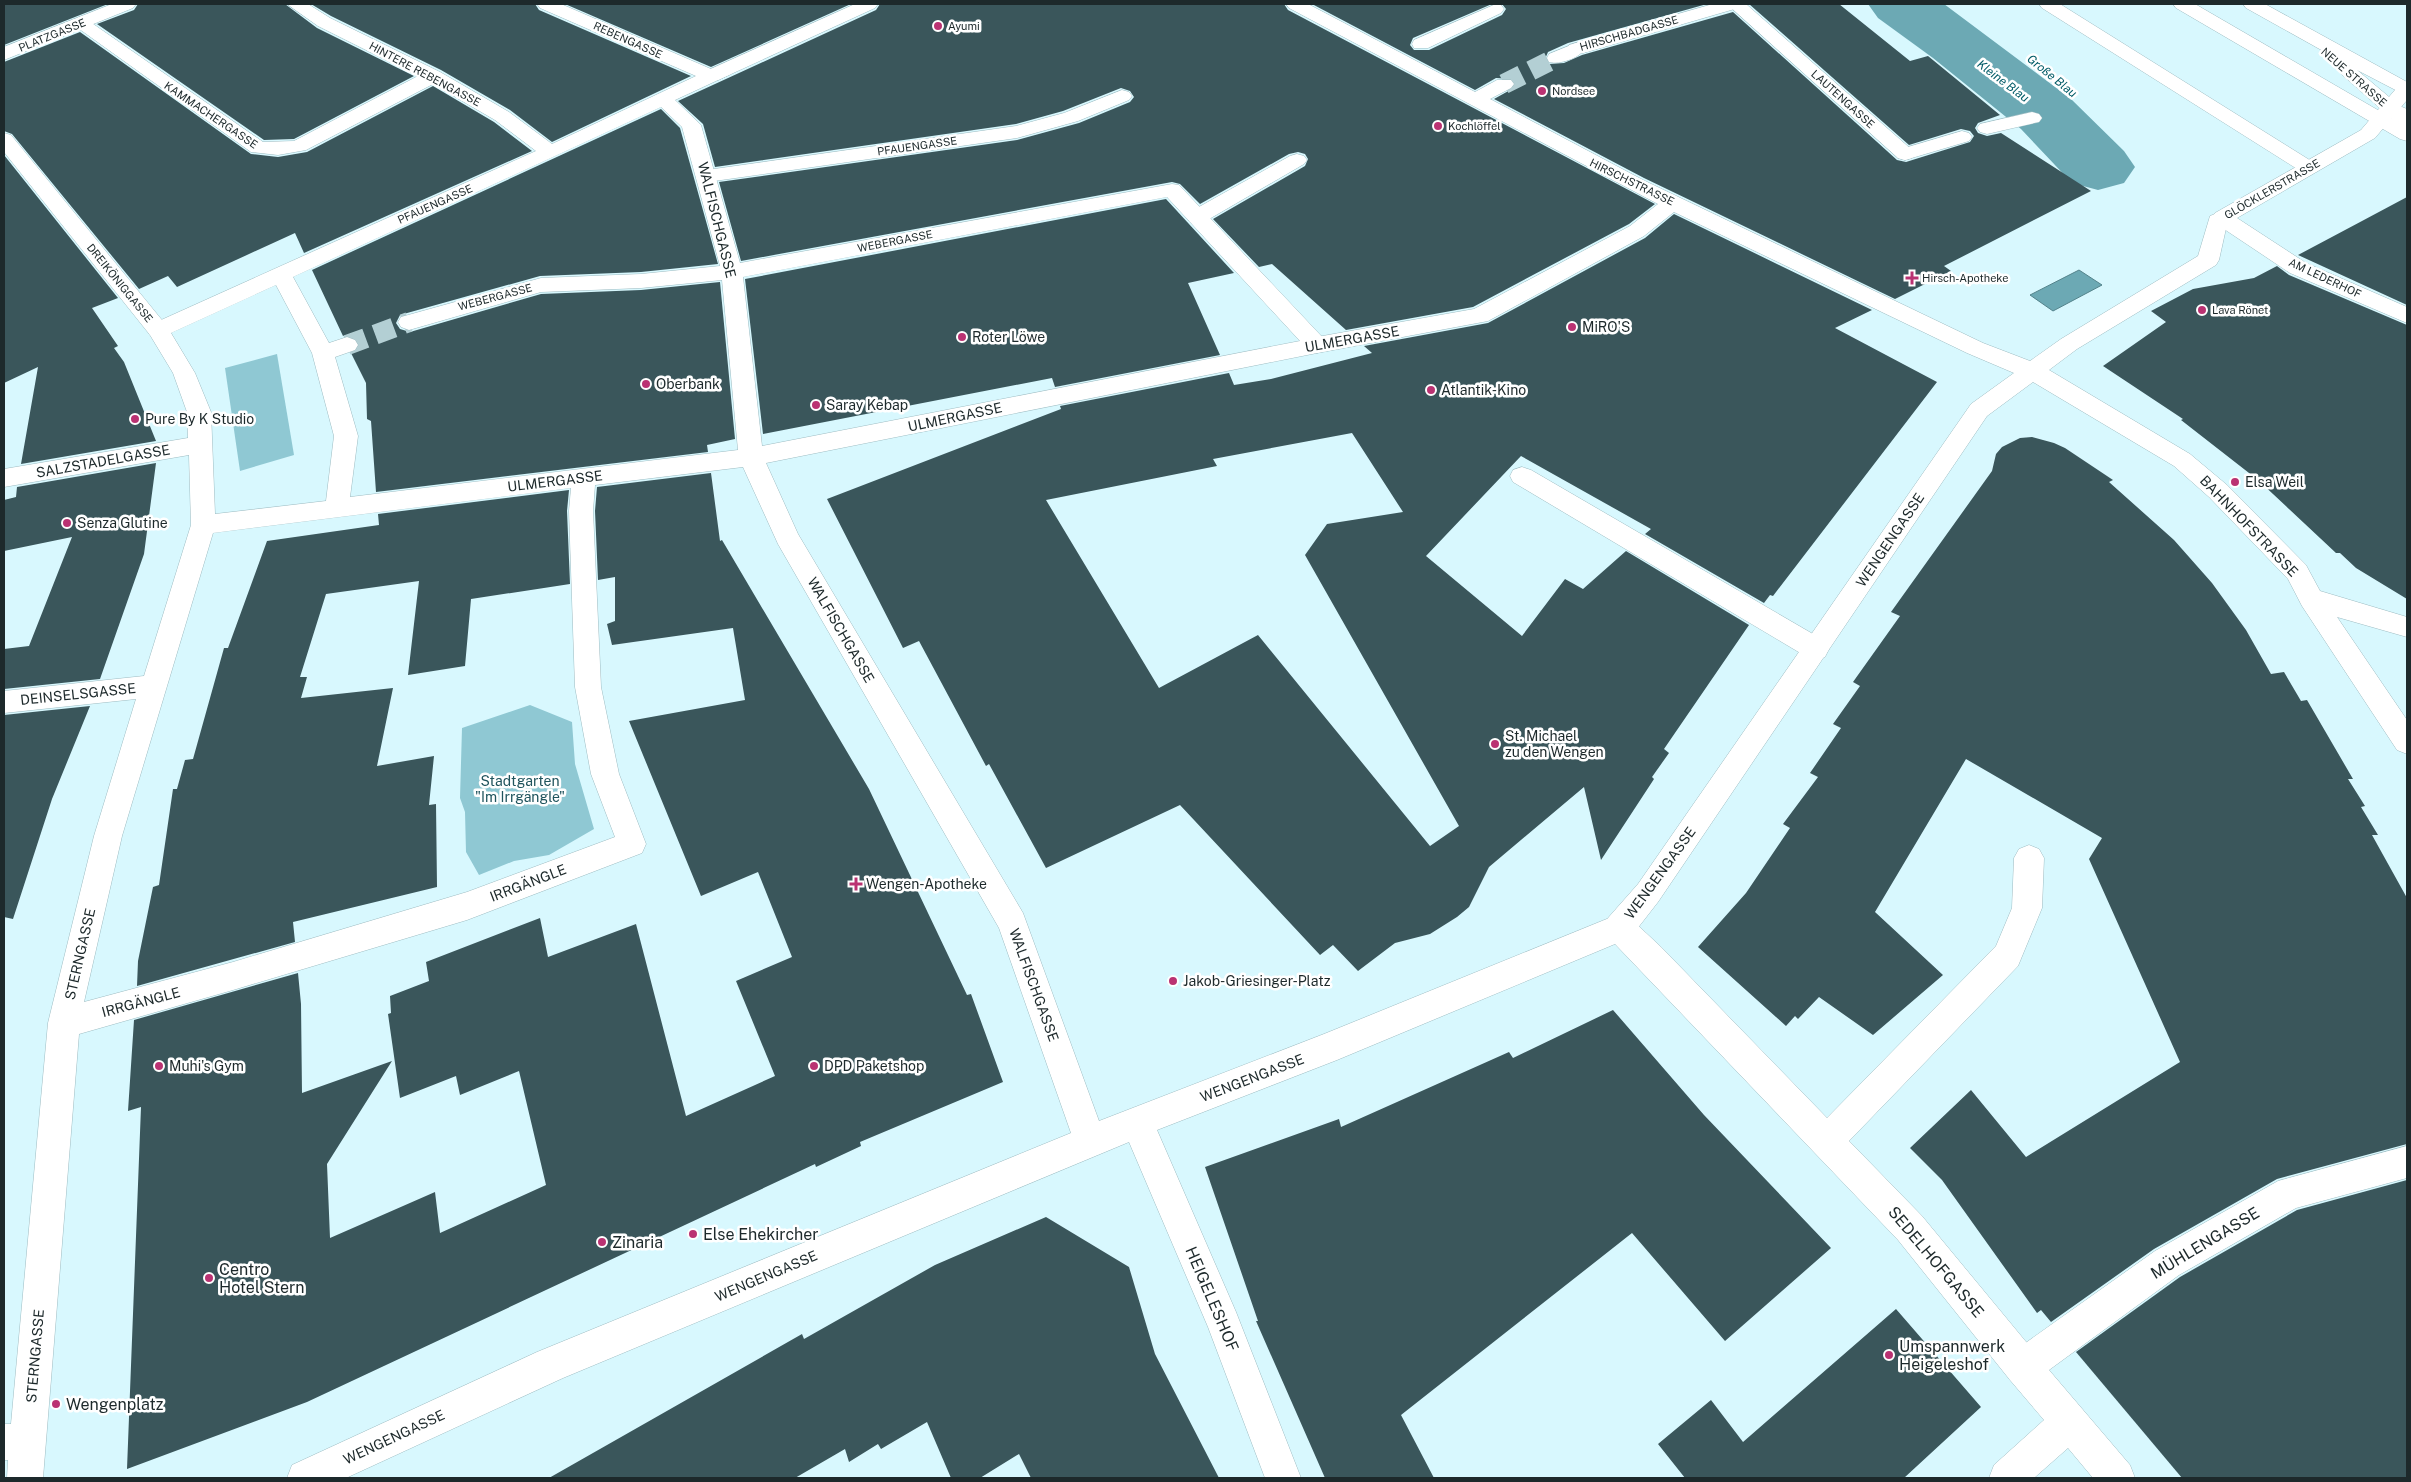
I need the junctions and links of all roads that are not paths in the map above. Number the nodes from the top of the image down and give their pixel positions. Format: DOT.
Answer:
graph roads {
  1 [pos="127,4"];
  2 [pos="296,4"];
  3 [pos="546,4"];
  4 [pos="870,4"];
  5 [pos="1294,4"];
  6 [pos="1732,4"];
  7 [pos="1736,4"];
  8 [pos="2048,4"];
  9 [pos="2182,4"];
  10 [pos="2252,4"];
  11 [pos="1495,9"];
  12 [pos="80,23"];
  13 [pos="2301,31"];
  14 [pos="1421,44"];
  15 [pos="4,54"];
  16 [pos="1556,58"];
  17 [pos="717,73"];
  18 [pos="433,76"];
  19 [pos="1504,84"];
  20 [pos="2407,89"];
  21 [pos="1122,96"];
  22 [pos="663,99"];
  23 [pos="1474,100"];
  24 [pos="2396,114"];
  25 [pos="2032,118"];
  26 [pos="2407,122"];
  27 [pos="1987,128"];
  28 [pos="2407,136"];
  29 [pos="1962,137"];
  30 [pos="4,139"];
  31 [pos="550,152"];
  32 [pos="1297,160"];
  33 [pos="2309,168"];
  34 [pos="707,176"];
  35 [pos="1673,202"];
  36 [pos="1197,217"];
  37 [pos="2222,218"];
  38 [pos="732,272"];
  39 [pos="280,273"];
  40 [pos="2407,316"];
  41 [pos="410,322"];
  42 [pos="158,330"];
  43 [pos="347,345"];
  44 [pos="1317,345"];
  45 [pos="1975,348"];
  46 [pos="323,353"];
  47 [pos="2032,372"];
  48 [pos="201,444"];
  49 [pos="750,457"];
  50 [pos="1522,476"];
  51 [pos="4,478"];
  52 [pos="584,478"];
  53 [pos="337,507"];
  54 [pos="202,525"];
  55 [pos="2311,599"];
  56 [pos="2407,628"];
  57 [pos="1816,649"];
  58 [pos="152,686"];
  59 [pos="4,702"];
  60 [pos="2400,717"];
  61 [pos="2407,742"];
  62 [pos="2029,858"];
  63 [pos="1619,928"];
  64 [pos="64,1023"];
  65 [pos="1137,1123"];
  66 [pos="1090,1141"];
  67 [pos="1827,1141"];
  68 [pos="2407,1162"];
  69 [pos="2024,1367"];
  70 [pos="2069,1422"];
  71 [pos="16,1443"];
  72 [pos="25,1478"];
  73 [pos="305,1478"];
  74 [pos="1283,1478"];
  75 [pos="2007,1478"];
  76 [pos="2117,1478"];
  1 -- 12 [label="street, PLATZGASSE"];
  2 -- 18 [label="street, HINTERE REBENGASSE"];
  3 -- 17 [label="street, REBENGASSE"];
  4 -- 17 [label="street, PFAUENGASSE"];
  5 -- 23 [label="street, HIRSCHSTRASSE"];
  6 -- 16 [label="street, HIRSCHBADGASSE"];
  7 -- 29 [label="street, LAUTENGASSE"];
  8 -- 33 [label="street"];
  9 -- 24 [label="street"];
  10 -- 13 [label="street, NEUE STRASSE"];
  11 -- 14 [label="street"];
  12 -- 15 [label="street, PLATZGASSE"];
  12 -- 18 [label="street, KAMMACHERGASSE"];
  13 -- 20 [label="street, NEUE STRASSE"];
  13 -- 24 [label="street, NEUE STRASSE"];
  17 -- 22 [label="street, PFAUENGASSE"];
  18 -- 31 [label="street, HINTERE REBENGASSE"];
  19 -- 23 [label="street"];
  20 -- 24 [label="street, GLÖCKLERSTRASSE"];
  21 -- 34 [label="street, PFAUENGASSE"];
  22 -- 31 [label="street, PFAUENGASSE"];
  22 -- 34 [label="street, WALFISCHGASSE"];
  23 -- 35 [label="street, HIRSCHSTRASSE"];
  24 -- 26 [label="street, NEUE STRASSE"];
  24 -- 28 [label="street"];
  24 -- 33 [label="street, GLÖCKLERSTRASSE"];
  25 -- 27 [label="street"];
  30 -- 42 [label="street, DREIKÖNIGGASSE"];
  31 -- 39 [label="street, PFAUENGASSE"];
  32 -- 36 [label="street"];
  33 -- 37 [label="street, GLÖCKLERSTRASSE"];
  34 -- 38 [label="street, WALFISCHGASSE"];
  35 -- 44 [label="street, ULMERGASSE"];
  35 -- 45 [label="street, HIRSCHSTRASSE"];
  36 -- 38 [label="street, WEBERGASSE"];
  36 -- 44 [label="street, WEBERGASSE"];
  37 -- 40 [label="street, AM LEDERHOF"];
  37 -- 47 [label="street, GLÖCKLERSTRASSE"];
  38 -- 41 [label="street, WEBERGASSE"];
  38 -- 49 [label="street, WALFISCHGASSE"];
  39 -- 42 [label="street, PFAUENGASSE"];
  39 -- 46 [label="street"];
  42 -- 48 [label="street, DREIKÖNIGGASSE"];
  43 -- 46 [label="street"];
  44 -- 49 [label="street, ULMERGASSE"];
  45 -- 47 [label="street, BAHNHOFSTRASSE"];
  46 -- 53 [label="street"];
  47 -- 55 [label="street, BAHNHOFSTRASSE"];
  47 -- 57 [label="street, WENGENGASSE"];
  48 -- 51 [label="street, SALZSTADELGASSE"];
  48 -- 54 [label="street, STERNGASSE"];
  49 -- 52 [label="street, ULMERGASSE"];
  49 -- 66 [label="street, WALFISCHGASSE"];
  50 -- 57 [label="street"];
  52 -- 53 [label="street, ULMERGASSE"];
  52 -- 64 [label="street, IRRGÄNGLE"];
  53 -- 54 [label="street, ULMERGASSE"];
  54 -- 58 [label="street, STERNGASSE"];
  55 -- 56 [label="street"];
  55 -- 60 [label="street, BAHNHOFSTRASSE"];
  57 -- 63 [label="street, WENGENGASSE"];
  58 -- 59 [label="street, DEINSELSGASSE"];
  58 -- 64 [label="street, STERNGASSE"];
  60 -- 61 [label="street, BAHNHOFSTRASSE"];
  62 -- 67 [label="street"];
  63 -- 65 [label="street, WENGENGASSE"];
  63 -- 67 [label="street, SEDELHOFGASSE"];
  64 -- 71 [label="street, STERNGASSE"];
  65 -- 66 [label="street, WENGENGASSE"];
  65 -- 74 [label="street, HEIGELESHOF"];
  66 -- 73 [label="street, WENGENGASSE"];
  67 -- 69 [label="street, SEDELHOFGASSE"];
  68 -- 69 [label="street, MÜHLENGASSE"];
  69 -- 70 [label="street, SEDELHOFGASSE"];
  70 -- 75 [label="street"];
  70 -- 76 [label="street, SEDELHOFGASSE"];
  71 -- 72 [label="street, STERNGASSE"];
}
